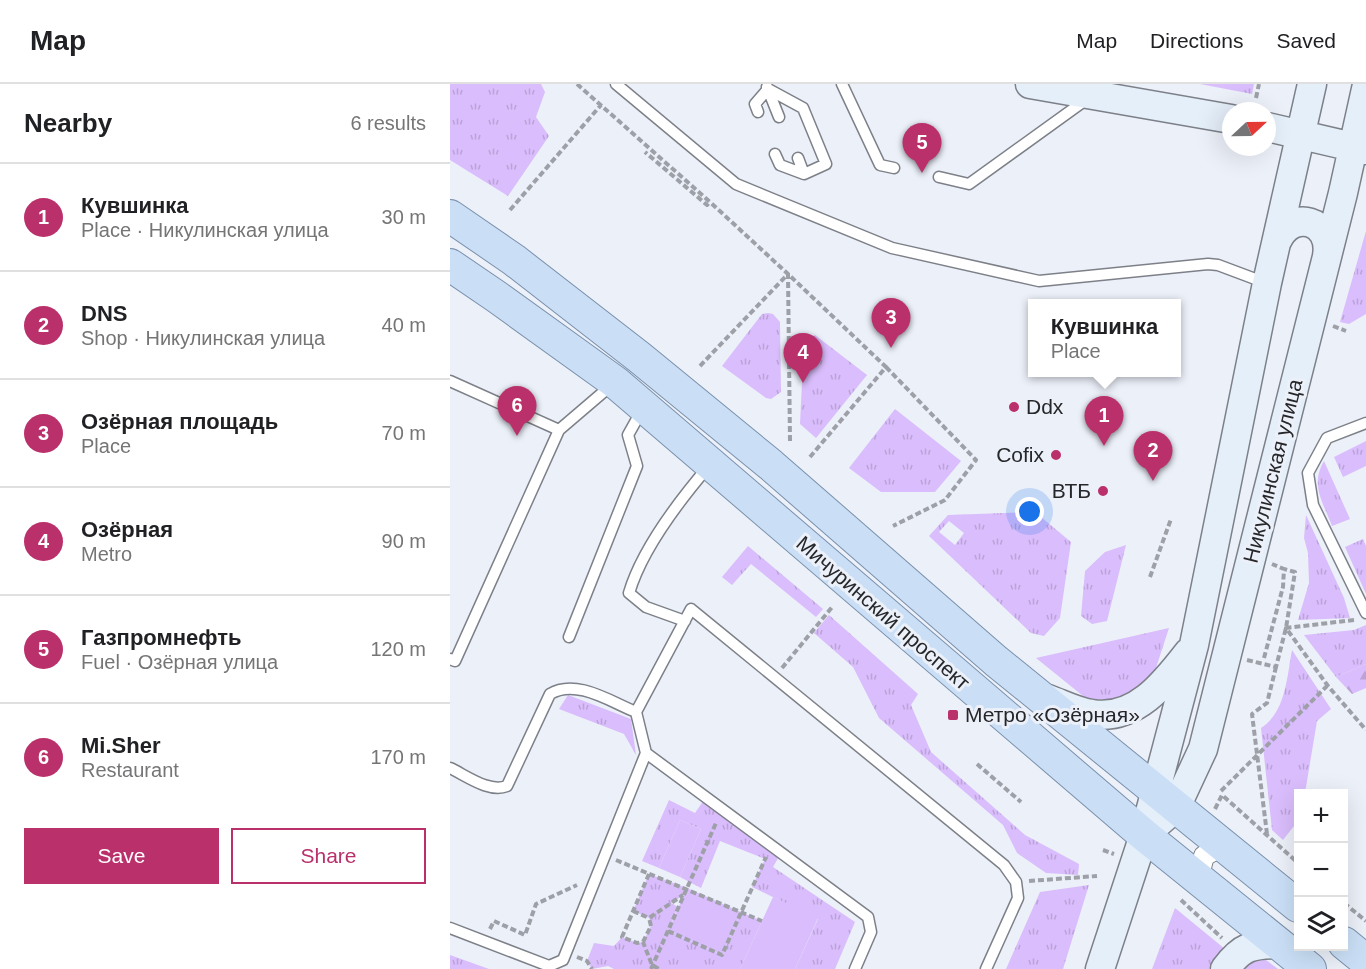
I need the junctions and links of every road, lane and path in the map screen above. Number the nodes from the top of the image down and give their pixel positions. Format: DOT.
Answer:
graph roads {
  1 [pos="577,84"];
  2 [pos="616,84"];
  3 [pos="842,84"];
  4 [pos="1030,84"];
  5 [pos="1259,84"];
  6 [pos="1312,84"];
  7 [pos="767,86"];
  8 [pos="1366,89"];
  9 [pos="1093,94"];
  10 [pos="1256,98"];
  11 [pos="600,105"];
  12 [pos="758,112"];
  13 [pos="779,117"];
  14 [pos="1222,117"];
  15 [pos="1276,129"];
  16 [pos="1302,135"];
  17 [pos="1360,148"];
  18 [pos="645,152"];
  19 [pos="775,154"];
  20 [pos="798,158"];
  21 [pos="894,168"];
  22 [pos="804,174"];
  23 [pos="939,177"];
  24 [pos="710,202"];
  25 [pos="510,210"];
  26 [pos="450,216"];
  27 [pos="1277,241"];
  28 [pos="1327,256"];
  29 [pos="450,265"];
  30 [pos="788,274"];
  31 [pos="1267,283"];
  32 [pos="1333,326"];
  33 [pos="1346,331"];
  34 [pos="700,366"];
  35 [pos="886,367"];
  36 [pos="450,381"];
  37 [pos="615,382"];
  38 [pos="643,407"];
  39 [pos="1366,423"];
  40 [pos="559,430"];
  41 [pos="790,441"];
  42 [pos="810,457"];
  43 [pos="710,464"];
  44 [pos="1171,519"];
  45 [pos="893,526"];
  46 [pos="1272,564"];
  47 [pos="1284,569"];
  48 [pos="1150,577"];
  49 [pos="833,606"];
  50 [pos="1366,613"];
  51 [pos="685,621"];
  52 [pos="1286,628"];
  53 [pos="569,637"];
  54 [pos="1194,645"];
  55 [pos="1264,658"];
  56 [pos="1242,659"];
  57 [pos="450,660"];
  58 [pos="1275,667"];
  59 [pos="775,677"];
  60 [pos="1328,686"];
  61 [pos="1041,696"];
  62 [pos="636,712"];
  63 [pos="1366,730"];
  64 [pos="646,753"];
  65 [pos="1257,757"];
  66 [pos="977,764"];
  67 [pos="450,768"];
  68 [pos="1166,798"];
  69 [pos="1021,802"];
  70 [pos="722,809"];
  71 [pos="1267,835"];
  72 [pos="771,846"];
  73 [pos="1139,849"];
  74 [pos="1103,850"];
  75 [pos="1233,853"];
  76 [pos="606,855"];
  77 [pos="1294,859"];
  78 [pos="649,874"];
  79 [pos="597,876"];
  80 [pos="1097,876"];
  81 [pos="1016,882"];
  82 [pos="1208,885"];
  83 [pos="687,888"];
  84 [pos="1174,894"];
  85 [pos="684,895"];
  86 [pos="1294,902"];
  87 [pos="1348,906"];
  88 [pos="633,911"];
  89 [pos="741,912"];
  90 [pos="1366,914"];
  91 [pos="1360,916"];
  92 [pos="649,918"];
  93 [pos="762,921"];
  94 [pos="1366,921"];
  95 [pos="450,928"];
  96 [pos="668,931"];
  97 [pos="485,941"];
  98 [pos="643,942"];
  99 [pos="1280,944"];
  100 [pos="1348,946"];
  101 [pos="1232,961"];
  102 [pos="1366,962"];
  103 [pos="652,967"];
  104 [pos="659,969"];
  105 [pos="855,969"];
  106 [pos="986,969"];
  107 [pos="1100,969"];
  108 [pos="1310,969"];
  1 -- 11 [label="path"];
  2 -- 31 [label="lane"];
  3 -- 21 [label="lane"];
  4 -- 9 [label="main road"];
  5 -- 10 [label="path"];
  6 -- 16 [label="main road, Никулинская улица"];
  7 -- 12 [label="lane"];
  7 -- 13 [label="lane"];
  7 -- 22 [label="lane"];
  8 -- 17 [label="main road, Никулинская улица"];
  9 -- 14 [label="main road"];
  9 -- 23 [label="lane"];
  11 -- 24 [label="path"];
  11 -- 25 [label="path"];
  15 -- 16 [label="main road"];
  16 -- 17 [label="main road"];
  16 -- 27 [label="main road, Никулинская улица"];
  17 -- 28 [label="main road, Никулинская улица"];
  18 -- 24 [label="path"];
  19 -- 22 [label="lane"];
  20 -- 22 [label="lane"];
  24 -- 30 [label="path"];
  26 -- 61 [label="main road, Мичуринский проспект"];
  27 -- 28 [label="main road"];
  27 -- 31 [label="main road, Никулинская улица"];
  28 -- 68 [label="main road, Никулинская улица"];
  29 -- 37 [label="main road, Мичуринский проспект"];
  30 -- 34 [label="path"];
  30 -- 35 [label="path"];
  30 -- 41 [label="path"];
  31 -- 54 [label="main road, Никулинская улица"];
  32 -- 33 [label="path"];
  35 -- 42 [label="path"];
  35 -- 45 [label="path"];
  36 -- 40 [label="lane"];
  37 -- 38 [label="main road, Мичуринский проспект"];
  37 -- 40 [label="lane"];
  38 -- 43 [label="main road, Мичуринский проспект"];
  38 -- 53 [label="lane"];
  39 -- 50 [label="lane"];
  40 -- 57 [label="lane"];
  43 -- 51 [label="lane"];
  43 -- 73 [label="main road, Мичуринский проспект"];
  44 -- 48 [label="path"];
  46 -- 47 [label="path"];
  47 -- 52 [label="path"];
  47 -- 55 [label="path"];
  49 -- 59 [label="path"];
  50 -- 52 [label="path"];
  51 -- 59 [label="lane"];
  51 -- 62 [label="lane"];
  52 -- 58 [label="path"];
  52 -- 60 [label="path"];
  54 -- 61 [label="main road"];
  54 -- 68 [label="main road, Никулинская улица"];
  56 -- 58 [label="path"];
  58 -- 65 [label="path"];
  59 -- 81 [label="lane"];
  60 -- 63 [label="path"];
  60 -- 65 [label="path"];
  61 -- 68 [label="main road, Мичуринский проспект"];
  62 -- 64 [label="lane"];
  62 -- 67 [label="lane"];
  64 -- 70 [label="lane"];
  64 -- 76 [label="lane"];
  65 -- 71 [label="path"];
  65 -- 71 [label="path"];
  66 -- 69 [label="path"];
  68 -- 73 [label="main road, Никулинская улица"];
  68 -- 75 [label="main road, Мичуринский проспект"];
  70 -- 72 [label="lane"];
  70 -- 83 [label="path"];
  71 -- 77 [label="path"];
  72 -- 89 [label="path"];
  72 -- 105 [label="lane"];
  73 -- 74 [label="path"];
  73 -- 82 [label="main road, Мичуринский проспект"];
  73 -- 107 [label="main road, Никулинская улица"];
  75 -- 82 [label="street"];
  75 -- 86 [label="main road, Мичуринский проспект"];
  76 -- 78 [label="path"];
  76 -- 79 [label="lane"];
  78 -- 83 [label="path"];
  78 -- 88 [label="path"];
  79 -- 97 [label="path"];
  79 -- 97 [label="lane"];
  80 -- 81 [label="path"];
  81 -- 106 [label="lane"];
  82 -- 99 [label="main road, Мичуринский проспект"];
  83 -- 85 [label="path"];
  83 -- 89 [label="path"];
  84 -- 101 [label="path"];
  85 -- 92 [label="path"];
  85 -- 96 [label="path"];
  87 -- 91 [label="path"];
  88 -- 92 [label="path"];
  88 -- 98 [label="path"];
  89 -- 93 [label="path"];
  89 -- 96 [label="path"];
  90 -- 91 [label="path"];
  91 -- 94 [label="path"];
  92 -- 98 [label="path"];
  95 -- 97 [label="lane"];
  96 -- 103 [label="path"];
  98 -- 103 [label="path"];
  99 -- 101 [label="main road"];
  99 -- 108 [label="main road, Мичуринский проспект"];
  100 -- 102 [label="main road"];
  103 -- 104 [label="path"];
}
